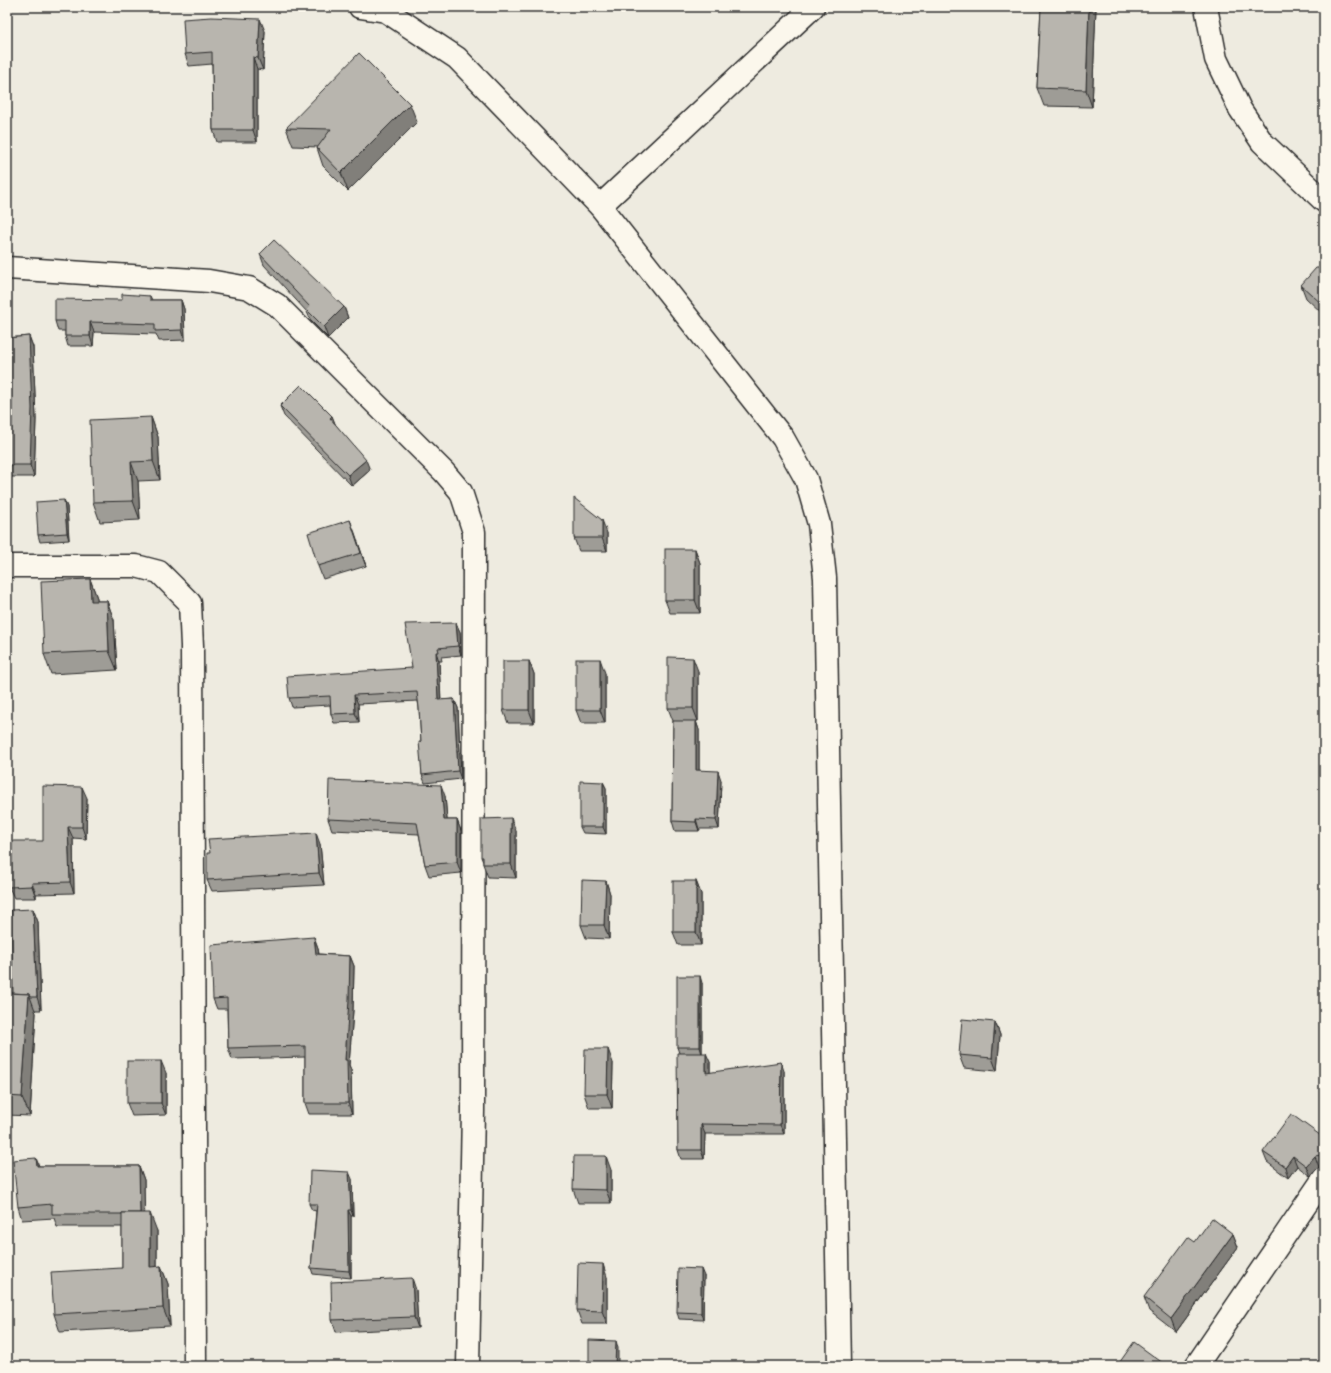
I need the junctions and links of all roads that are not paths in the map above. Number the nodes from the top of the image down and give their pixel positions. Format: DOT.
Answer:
graph roads {
  1 [pos="360,7"];
  2 [pos="814,7"];
  3 [pos="1206,7"];
  4 [pos="1324,201"];
  5 [pos="600,206"];
  6 [pos="7,268"];
  7 [pos="7,566"];
  8 [pos="1324,1178"];
  9 [pos="195,1366"];
  10 [pos="468,1366"];
  11 [pos="839,1366"];
  12 [pos="1196,1366"];
  1 -- 5 [label="street"];
  2 -- 5 [label="street"];
  3 -- 4 [label="street"];
  5 -- 11 [label="street"];
  6 -- 10 [label="street"];
  7 -- 9 [label="street"];
  8 -- 12 [label="street"];
}
